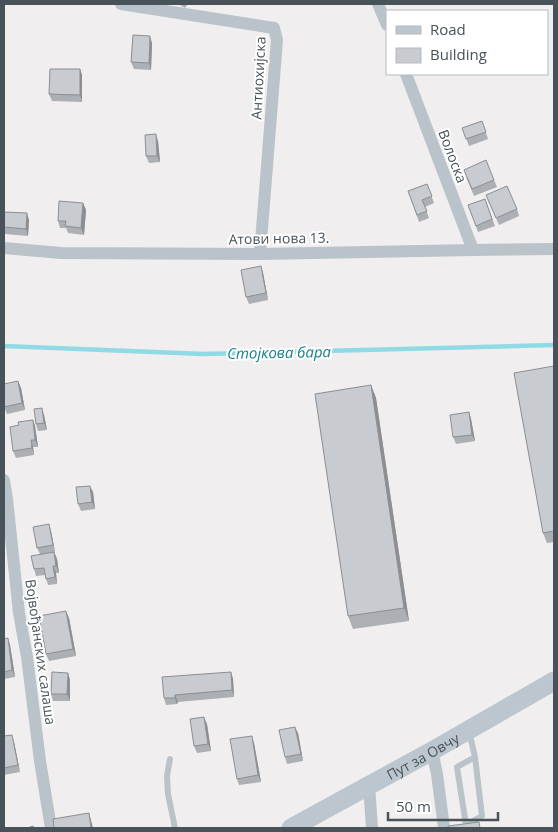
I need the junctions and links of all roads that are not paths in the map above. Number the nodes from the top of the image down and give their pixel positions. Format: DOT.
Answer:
graph roads {
  1 [pos="121,4"];
  2 [pos="378,4"];
  3 [pos="386,23"];
  4 [pos="406,75"];
  5 [pos="4,248"];
  6 [pos="554,249"];
  7 [pos="473,250"];
  8 [pos="260,254"];
  9 [pos="4,480"];
  10 [pos="554,681"];
  11 [pos="468,730"];
  12 [pos="432,751"];
  13 [pos="475,757"];
  14 [pos="170,759"];
  15 [pos="369,785"];
  16 [pos="51,828"];
  17 [pos="175,828"];
  18 [pos="291,828"];
  19 [pos="372,828"];
  20 [pos="444,828"];
  1 -- 8 [label="street, Антиохијска"];
  2 -- 3 [label="street"];
  4 -- 7 [label="street, Волоска"];
  5 -- 8 [label="street, Атови нова 13."];
  6 -- 7 [label="street, Атови нова 13."];
  7 -- 8 [label="street, Атови нова 13."];
  9 -- 16 [label="street, Војвођанских салаша"];
  10 -- 11 [label="street, Пут за Овчу"];
  11 -- 12 [label="street, Пут за Овчу"];
  11 -- 13 [label="lane"];
  12 -- 15 [label="street, Пут за Овчу"];
  12 -- 20 [label="street"];
  13 -- 13 [label="lane"];
  14 -- 17 [label="lane"];
  15 -- 18 [label="street, Пут за Овчу"];
  15 -- 19 [label="street"];
}
